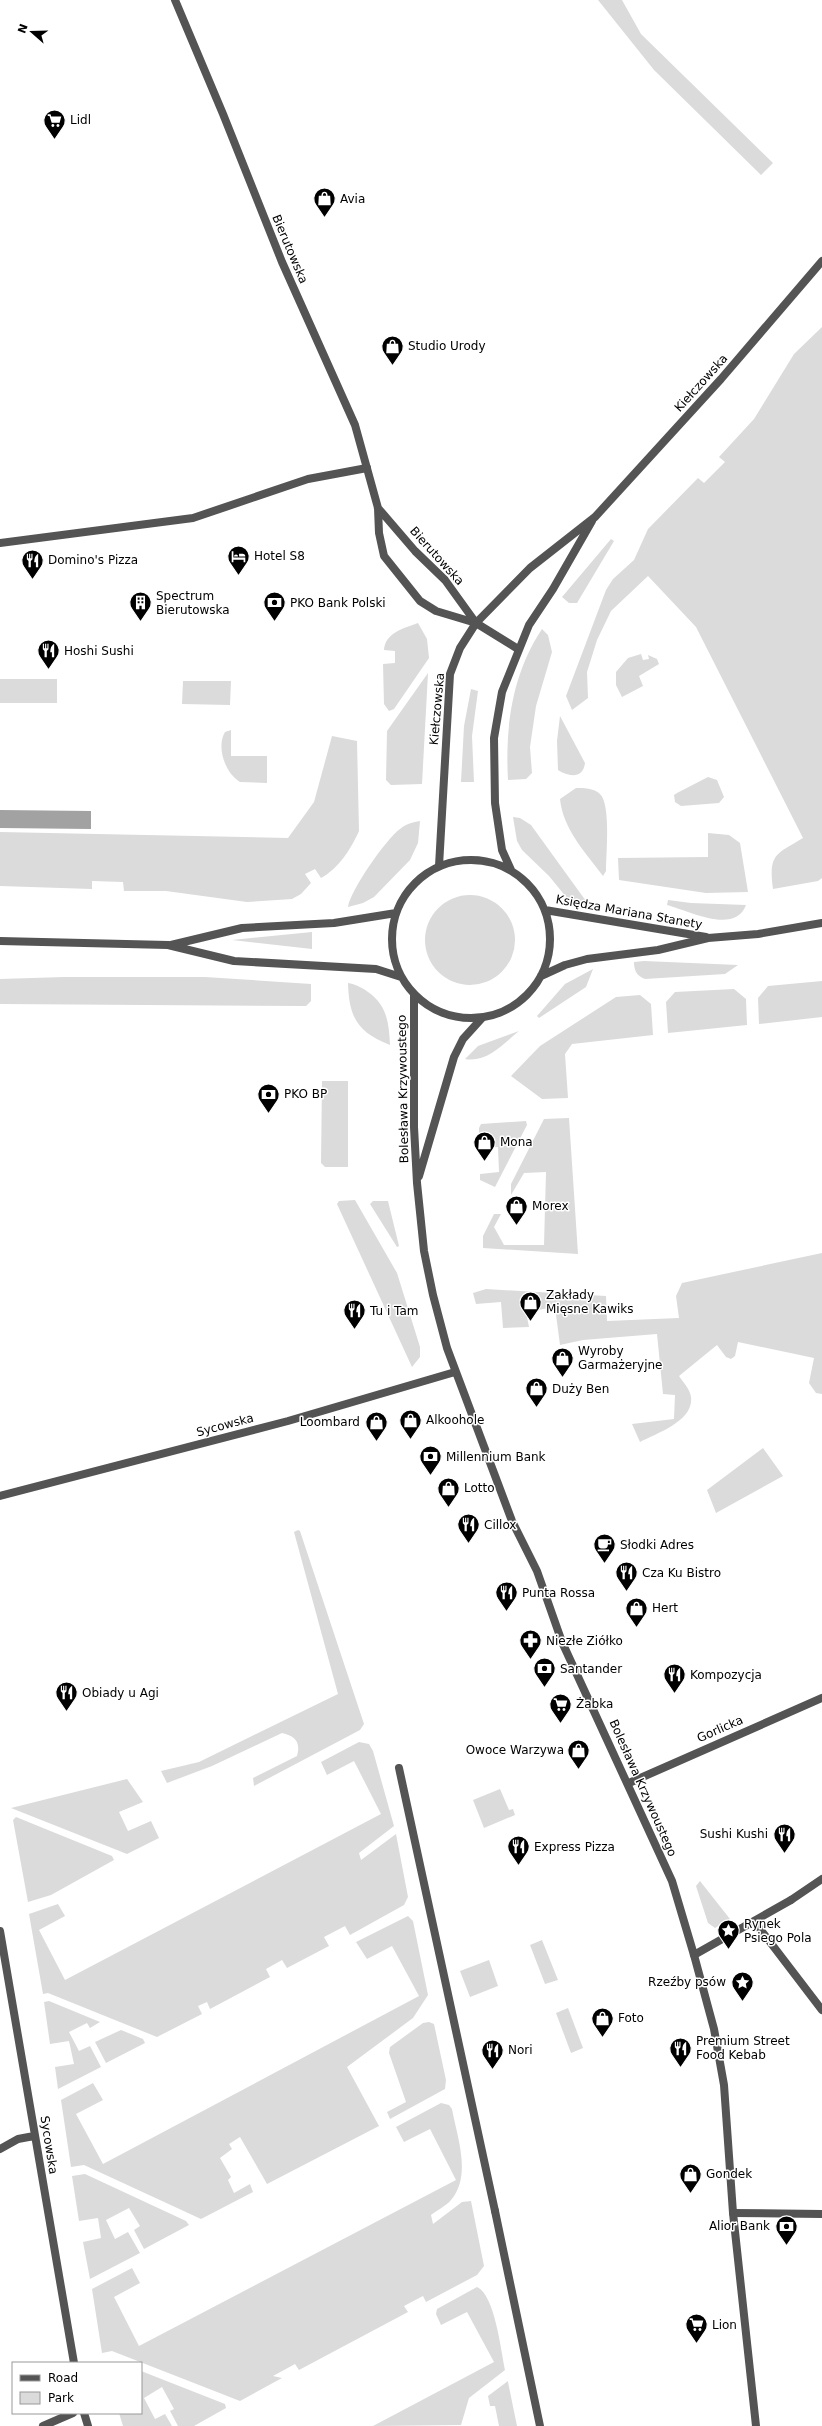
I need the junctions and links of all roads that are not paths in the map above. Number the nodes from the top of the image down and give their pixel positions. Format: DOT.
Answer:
graph roads {
  1 [pos="175,0"];
  2 [pos="822,261"];
  3 [pos="367,468"];
  4 [pos="378,508"];
  5 [pos="594,517"];
  6 [pos="0,543"];
  7 [pos="476,623"];
  8 [pos="518,649"];
  9 [pos="439,866"];
  10 [pos="510,870"];
  11 [pos="545,910"];
  12 [pos="396,912"];
  13 [pos="822,923"];
  14 [pos="708,938"];
  15 [pos="0,941"];
  16 [pos="168,945"];
  17 [pos="542,976"];
  18 [pos="401,977"];
  19 [pos="414,996"];
  20 [pos="482,1018"];
  21 [pos="417,1183"];
  22 [pos="455,1372"];
  23 [pos="0,1496"];
  24 [pos="822,1698"];
  25 [pos="399,1768"];
  26 [pos="629,1783"];
  27 [pos="822,1879"];
  28 [pos="754,1921"];
  29 [pos="0,1931"];
  30 [pos="694,1955"];
  31 [pos="822,2010"];
  32 [pos="34,2136"];
  33 [pos="0,2149"];
  34 [pos="733,2213"];
  35 [pos="822,2214"];
  36 [pos="74,2362"];
  37 [pos="71,2414"];
  38 [pos="84,2414"];
  39 [pos="43,2426"];
  40 [pos="88,2426"];
  41 [pos="540,2426"];
  42 [pos="756,2426"];
  1 -- 3 [label="street, Bierutowska"];
  2 -- 5 [label="street, Kiełczowska"];
  3 -- 4 [label="street, Bierutowska"];
  3 -- 6 [label="street"];
  4 -- 7 [label="street, Bierutowska"];
  4 -- 7 [label="street, Bierutowska"];
  5 -- 7 [label="street, Kiełczowska"];
  5 -- 8 [label="street, Kiełczowska"];
  7 -- 8 [label="street, Bierutowska"];
  7 -- 9 [label="street, Kiełczowska"];
  8 -- 10 [label="street, Kiełczowska"];
  9 -- 10 [label="street"];
  9 -- 12 [label="street"];
  10 -- 11 [label="street"];
  11 -- 14 [label="street, Księdza Mariana Stanety"];
  11 -- 17 [label="street"];
  12 -- 16 [label="street"];
  12 -- 18 [label="street"];
  13 -- 14 [label="street, Księdza Mariana Stanety"];
  14 -- 17 [label="street, Księdza Mariana Stanety"];
  15 -- 16 [label="street"];
  16 -- 18 [label="street"];
  17 -- 20 [label="street"];
  18 -- 19 [label="street"];
  19 -- 20 [label="street"];
  19 -- 21 [label="street, Bolesława Krzywoustego"];
  20 -- 21 [label="street, Bolesława Krzywoustego"];
  21 -- 22 [label="street, Bolesława Krzywoustego"];
  22 -- 23 [label="street, Sycowska"];
  22 -- 26 [label="street, Bolesława Krzywoustego"];
  24 -- 26 [label="street, Gorlicka"];
  25 -- 41 [label="street"];
  26 -- 30 [label="street, Bolesława Krzywoustego"];
  27 -- 28 [label="street"];
  28 -- 30 [label="street"];
  28 -- 31 [label="street"];
  29 -- 32 [label="street, Sycowska"];
  30 -- 34 [label="street, Bolesława Krzywoustego"];
  32 -- 33 [label="street"];
  32 -- 36 [label="street, Sycowska"];
  34 -- 35 [label="street"];
  34 -- 42 [label="street, Bolesława Krzywoustego"];
  37 -- 39 [label="street"];
  38 -- 40 [label="street"];
}
